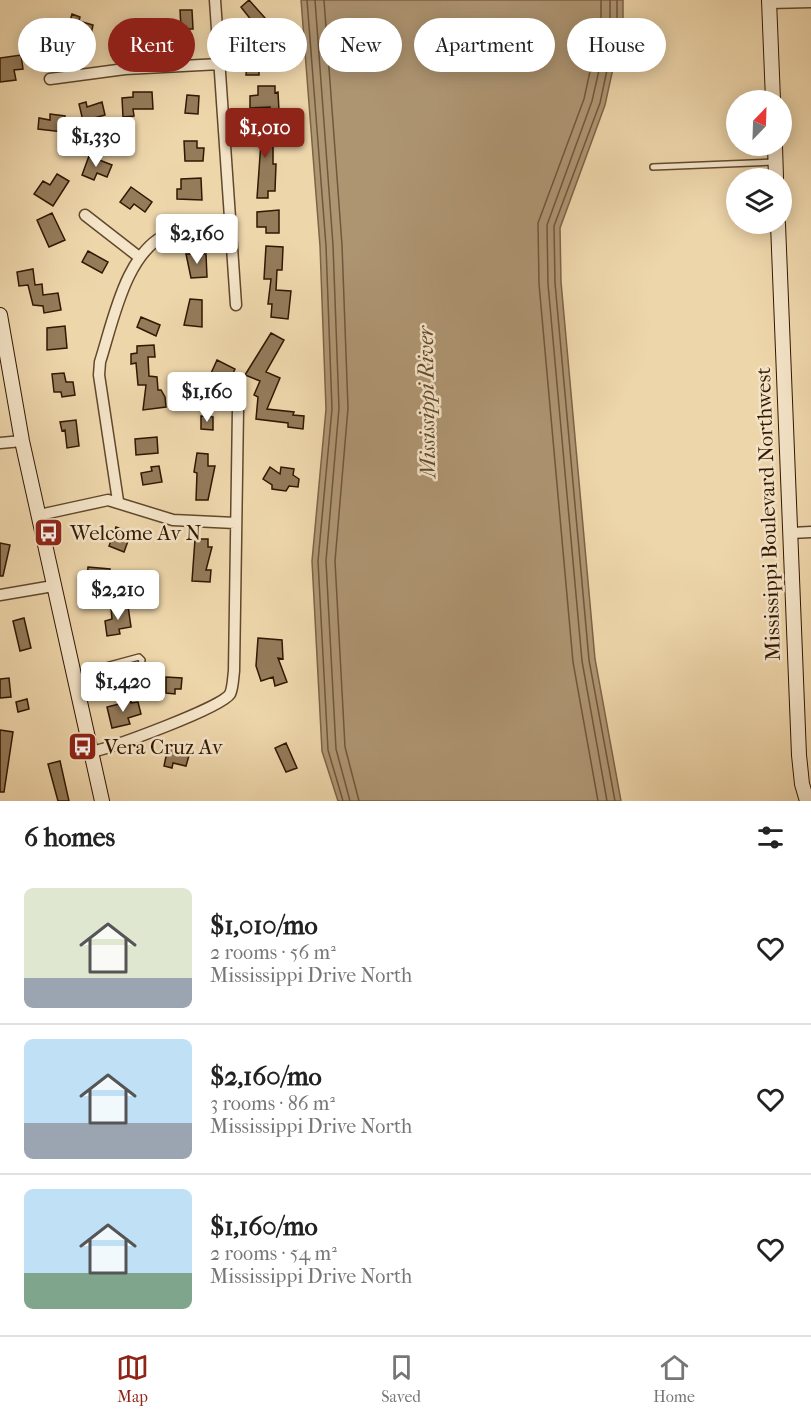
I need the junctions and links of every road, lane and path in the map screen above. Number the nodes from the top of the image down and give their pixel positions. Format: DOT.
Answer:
graph roads {
  1 [pos="215,0"];
  2 [pos="769,2"];
  3 [pos="811,2"];
  4 [pos="216,18"];
  5 [pos="207,65"];
  6 [pos="220,72"];
  7 [pos="51,79"];
  8 [pos="773,90"];
  9 [pos="776,156"];
  10 [pos="776,162"];
  11 [pos="653,167"];
  12 [pos="776,168"];
  13 [pos="86,214"];
  14 [pos="229,226"];
  15 [pos="778,234"];
  16 [pos="139,257"];
  17 [pos="236,305"];
  18 [pos="0,315"];
  19 [pos="238,409"];
  20 [pos="22,441"];
  21 [pos="0,443"];
  22 [pos="118,501"];
  23 [pos="39,515"];
  24 [pos="235,523"];
  25 [pos="811,532"];
  26 [pos="791,533"];
  27 [pos="53,586"];
  28 [pos="0,595"];
  29 [pos="103,686"];
  30 [pos="78,695"];
  31 [pos="91,752"];
  32 [pos="102,801"];
  33 [pos="807,801"];
  1 -- 4 [label="street"];
  2 -- 3 [label="street"];
  2 -- 8 [label="street"];
  5 -- 7 [label="street"];
  6 -- 14 [label="street"];
  9 -- 10 [label="street"];
  10 -- 11 [label="lane"];
  10 -- 12 [label="street"];
  13 -- 16 [label="street"];
  14 -- 16 [label="street"];
  14 -- 17 [label="street"];
  15 -- 26 [label="street, Mississippi Boulevard Northwest"];
  16 -- 22 [label="street"];
  18 -- 20 [label="street"];
  19 -- 24 [label="street"];
  20 -- 21 [label="street"];
  20 -- 23 [label="street"];
  22 -- 23 [label="street"];
  22 -- 24 [label="street"];
  23 -- 27 [label="street"];
  24 -- 31 [label="street"];
  25 -- 26 [label="street"];
  26 -- 33 [label="street, Mississippi Boulevard Northwest"];
  27 -- 28 [label="street"];
  27 -- 30 [label="street"];
  29 -- 29 [label="lane"];
  29 -- 30 [label="lane"];
  30 -- 31 [label="street"];
  31 -- 32 [label="street"];
}
